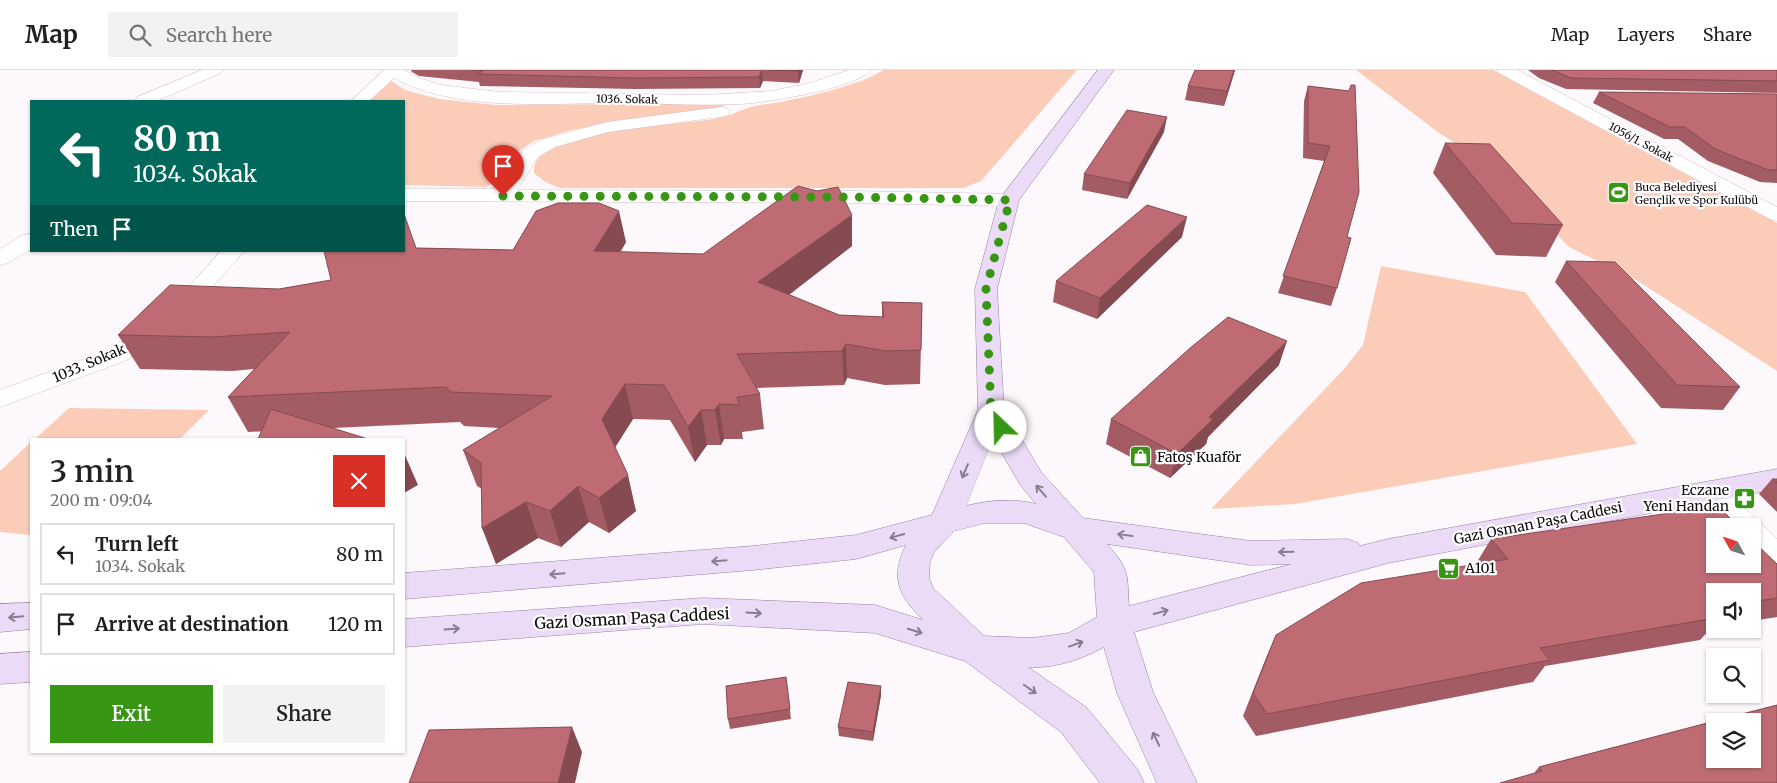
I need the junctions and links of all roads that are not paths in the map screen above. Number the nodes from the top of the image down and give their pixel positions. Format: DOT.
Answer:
graph roads {
  1 [pos="215,70"];
  2 [pos="392,70"];
  3 [pos="863,70"];
  4 [pos="1106,70"];
  5 [pos="1505,70"];
  6 [pos="1554,96"];
  7 [pos="1592,97"];
  8 [pos="745,98"];
  9 [pos="145,100"];
  10 [pos="360,100"];
  11 [pos="405,195"];
  12 [pos="503,196"];
  13 [pos="1010,200"];
  14 [pos="1749,200"];
  15 [pos="1777,200"];
  16 [pos="1777,215"];
  17 [pos="30,241"];
  18 [pos="232,252"];
  19 [pos="0,258"];
  20 [pos="0,399"];
  21 [pos="991,410"];
  22 [pos="1777,479"];
  23 [pos="1710,491"];
  24 [pos="1738,518"];
  25 [pos="944,523"];
  26 [pos="1072,528"];
  27 [pos="1761,542"];
  28 [pos="1388,551"];
  29 [pos="1777,558"];
  30 [pos="405,586"];
  31 [pos="30,616"];
  32 [pos="0,618"];
  33 [pos="1114,624"];
  34 [pos="405,633"];
  35 [pos="976,650"];
  36 [pos="30,667"];
  37 [pos="0,669"];
  38 [pos="1124,783"];
  39 [pos="1177,783"];
  1 -- 9 [label="street"];
  2 -- 8 [label="street, 1036. Sokak"];
  2 -- 10 [label="street"];
  3 -- 8 [label="street, 1036. Sokak"];
  4 -- 13 [label="main road"];
  5 -- 6 [label="street, 1056/1. Sokak"];
  6 -- 7 [label="street"];
  6 -- 14 [label="street, 1056/1. Sokak"];
  8 -- 12 [label="street"];
  11 -- 12 [label="street"];
  12 -- 13 [label="street"];
  13 -- 21 [label="main road"];
  14 -- 15 [label="street"];
  14 -- 16 [label="street, 1056/1. Sokak"];
  17 -- 19 [label="street"];
  18 -- 20 [label="street, 1033. Sokak"];
  21 -- 25 [label="main road, one-way"];
  26 -- 21 [label="main road, one-way"];
  22 -- 23 [label="main road, Gazi Osman Paşa Caddesi"];
  23 -- 24 [label="street"];
  23 -- 28 [label="main road, Gazi Osman Paşa Caddesi"];
  25 -- 26 [label="main road"];
  25 -- 30 [label="main road, one-way"];
  25 -- 35 [label="main road"];
  28 -- 26 [label="main road, one-way"];
  26 -- 33 [label="main road"];
  27 -- 29 [label="street"];
  33 -- 28 [label="main road, one-way"];
  31 -- 32 [label="main road, one-way"];
  35 -- 33 [label="main road, one-way"];
  39 -- 33 [label="main road, one-way"];
  34 -- 35 [label="main road, Gazi Osman Paşa Caddesi, one-way"];
  35 -- 38 [label="main road, one-way"];
  36 -- 37 [label="main road"];
}
